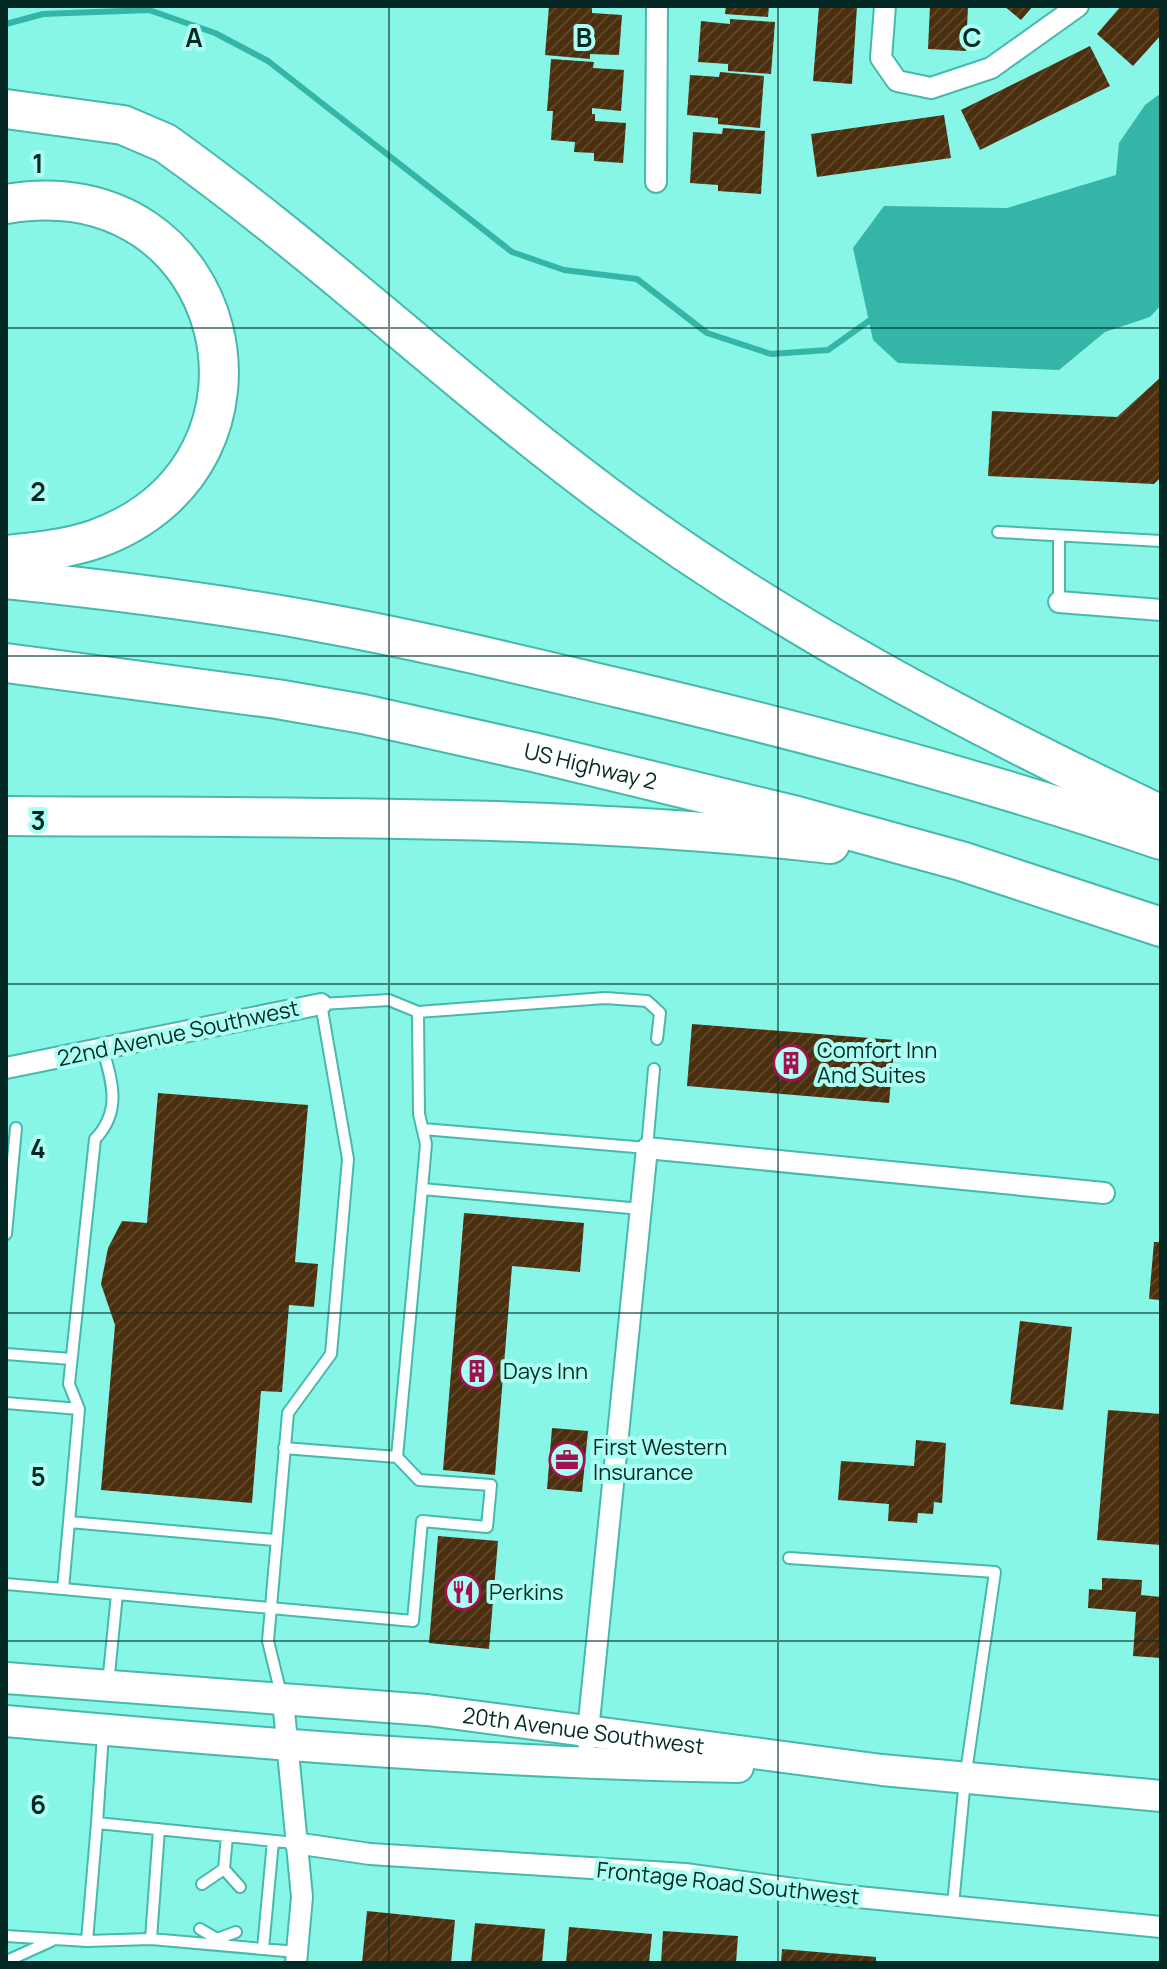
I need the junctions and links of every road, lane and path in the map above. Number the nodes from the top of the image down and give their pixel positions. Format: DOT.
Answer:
graph roads {
  1 [pos="657,6"];
  2 [pos="885,6"];
  3 [pos="1078,6"];
  4 [pos="6,109"];
  5 [pos="656,182"];
  6 [pos="6,204"];
  7 [pos="998,532"];
  8 [pos="1059,536"];
  9 [pos="1161,541"];
  10 [pos="6,555"];
  11 [pos="6,579"];
  12 [pos="1059,602"];
  13 [pos="1161,610"];
  14 [pos="6,663"];
  15 [pos="1161,815"];
  16 [pos="6,816"];
  17 [pos="1161,840"];
  18 [pos="1032,885"];
  19 [pos="1161,927"];
  20 [pos="321,1004"];
  21 [pos="418,1012"];
  22 [pos="657,1039"];
  23 [pos="103,1050"];
  24 [pos="6,1068"];
  25 [pos="654,1069"];
  26 [pos="16,1128"];
  27 [pos="423,1129"];
  28 [pos="647,1148"];
  29 [pos="422,1189"];
  30 [pos="1104,1193"];
  31 [pos="641,1209"];
  32 [pos="6,1234"];
  33 [pos="6,1354"];
  34 [pos="71,1359"];
  35 [pos="6,1403"];
  36 [pos="79,1409"];
  37 [pos="284,1448"];
  38 [pos="397,1457"];
  39 [pos="69,1522"];
  40 [pos="274,1540"];
  41 [pos="789,1558"];
  42 [pos="6,1584"];
  43 [pos="63,1589"];
  44 [pos="117,1594"];
  45 [pos="270,1608"];
  46 [pos="6,1678"];
  47 [pos="108,1686"];
  48 [pos="283,1700"];
  49 [pos="6,1721"];
  50 [pos="104,1730"];
  51 [pos="588,1731"];
  52 [pos="289,1745"];
  53 [pos="585,1765"];
  54 [pos="882,1770"];
  55 [pos="965,1779"];
  56 [pos="1161,1796"];
  57 [pos="97,1823"];
  58 [pos="159,1829"];
  59 [pos="227,1836"];
  60 [pos="273,1841"];
  61 [pos="295,1843"];
  62 [pos="224,1869"];
  63 [pos="202,1884"];
  64 [pos="240,1887"];
  65 [pos="953,1905"];
  66 [pos="1161,1927"];
  67 [pos="200,1929"];
  68 [pos="236,1932"];
  69 [pos="6,1936"];
  70 [pos="55,1939"];
  71 [pos="151,1939"];
  72 [pos="87,1941"];
  73 [pos="217,1942"];
  74 [pos="263,1949"];
  75 [pos="296,1957"];
  76 [pos="9,1960"];
  1 -- 5 [label="street"];
  2 -- 3 [label="street"];
  4 -- 15 [label="highway"];
  6 -- 10 [label="highway"];
  7 -- 8 [label="lane"];
  8 -- 9 [label="lane"];
  8 -- 12 [label="lane"];
  11 -- 17 [label="highway"];
  12 -- 13 [label="street"];
  14 -- 18 [label="highway, US Highway 2"];
  16 -- 18 [label="highway"];
  18 -- 19 [label="highway, US Highway 2"];
  20 -- 21 [label="lane"];
  20 -- 23 [label="street, 22nd Avenue Southwest"];
  20 -- 37 [label="lane, 22nd Avenue Southwest"];
  21 -- 22 [label="lane"];
  21 -- 27 [label="lane"];
  23 -- 24 [label="street, 22nd Avenue Southwest"];
  23 -- 34 [label="lane"];
  25 -- 28 [label="lane"];
  26 -- 32 [label="lane"];
  27 -- 28 [label="lane"];
  27 -- 29 [label="lane"];
  28 -- 30 [label="street"];
  28 -- 31 [label="street"];
  29 -- 31 [label="lane"];
  29 -- 38 [label="lane"];
  31 -- 51 [label="street"];
  33 -- 34 [label="lane"];
  34 -- 36 [label="lane"];
  35 -- 36 [label="lane"];
  36 -- 39 [label="lane"];
  37 -- 38 [label="lane"];
  37 -- 40 [label="lane, 22nd Avenue Southwest"];
  38 -- 45 [label="lane"];
  39 -- 40 [label="lane"];
  39 -- 43 [label="lane"];
  40 -- 45 [label="lane, 22nd Avenue Southwest"];
  41 -- 55 [label="lane"];
  42 -- 43 [label="lane"];
  43 -- 44 [label="lane"];
  44 -- 45 [label="lane"];
  44 -- 47 [label="lane"];
  45 -- 48 [label="lane, 22nd Avenue Southwest"];
  46 -- 47 [label="street, 20th Avenue Southwest"];
  47 -- 48 [label="street, 20th Avenue Southwest"];
  48 -- 51 [label="street, 20th Avenue Southwest"];
  48 -- 52 [label="street"];
  49 -- 50 [label="street, 20th Avenue Southwest"];
  50 -- 52 [label="street, 20th Avenue Southwest"];
  50 -- 57 [label="lane"];
  51 -- 53 [label="street"];
  51 -- 54 [label="street, 20th Avenue Southwest"];
  52 -- 53 [label="street, 20th Avenue Southwest"];
  52 -- 61 [label="street"];
  53 -- 54 [label="street, 20th Avenue Southwest"];
  54 -- 55 [label="street, 20th Avenue Southwest"];
  55 -- 56 [label="street, 20th Avenue Southwest"];
  55 -- 65 [label="lane"];
  57 -- 58 [label="lane"];
  57 -- 72 [label="lane"];
  58 -- 59 [label="lane"];
  58 -- 71 [label="lane"];
  59 -- 60 [label="lane"];
  59 -- 62 [label="lane"];
  60 -- 61 [label="lane"];
  60 -- 74 [label="lane"];
  61 -- 65 [label="street, Frontage Road Southwest"];
  61 -- 75 [label="street"];
  62 -- 63 [label="lane"];
  62 -- 64 [label="lane"];
  65 -- 66 [label="street, Frontage Road Southwest"];
  67 -- 73 [label="lane"];
  68 -- 73 [label="lane"];
  69 -- 70 [label="lane"];
  70 -- 72 [label="lane"];
  70 -- 76 [label="lane"];
  71 -- 72 [label="lane"];
  71 -- 73 [label="lane"];
  73 -- 74 [label="lane"];
  74 -- 75 [label="lane"];
}
